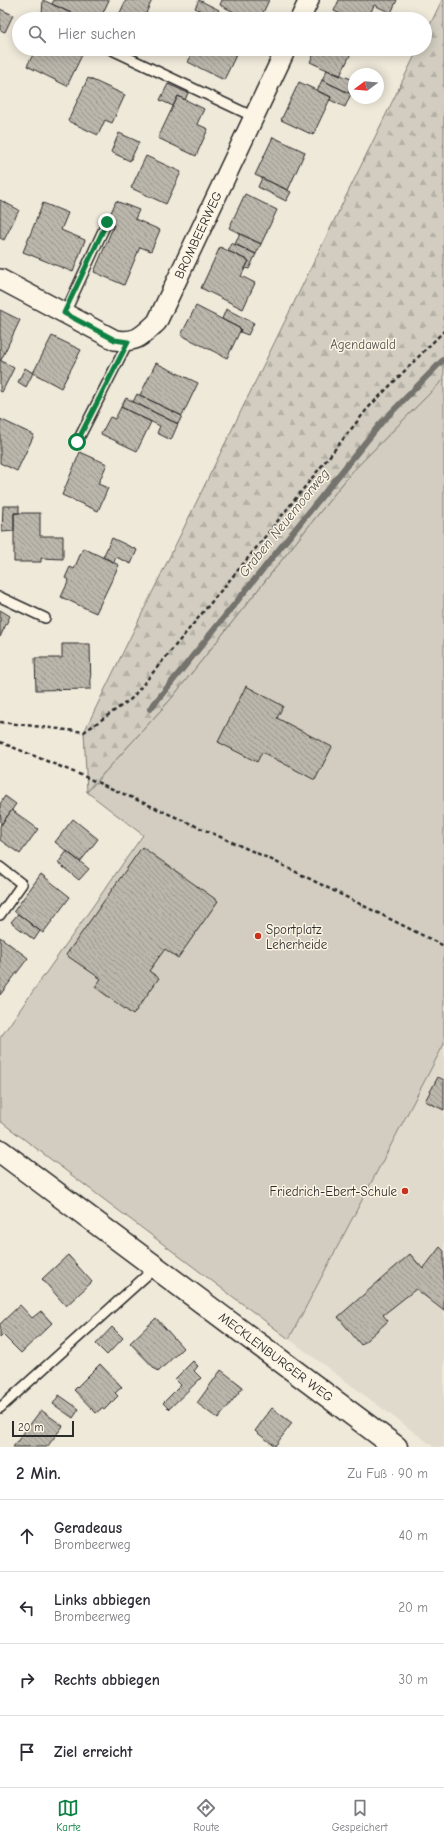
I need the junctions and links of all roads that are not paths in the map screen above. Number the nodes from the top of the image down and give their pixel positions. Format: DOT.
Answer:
graph roads {
  1 [pos="308,0"];
  2 [pos="303,12"];
  3 [pos="125,56"];
  4 [pos="283,56"];
  5 [pos="254,117"];
  6 [pos="107,222"];
  7 [pos="0,279"];
  8 [pos="64,313"];
  9 [pos="128,342"];
  10 [pos="77,442"];
  11 [pos="0,597"];
  12 [pos="45,618"];
  13 [pos="0,867"];
  14 [pos="0,915"];
  15 [pos="0,1151"];
  16 [pos="156,1267"];
  17 [pos="0,1408"];
  18 [pos="386,1444"];
  1 -- 2 [label="street"];
  3 -- 5 [label="lane"];
  4 -- 5 [label="street, BROMBEERWEG"];
  5 -- 9 [label="street, BROMBEERWEG"];
  6 -- 8 [label="lane"];
  7 -- 8 [label="street"];
  8 -- 9 [label="street"];
  9 -- 10 [label="lane"];
  11 -- 12 [label="lane"];
  13 -- 14 [label="lane"];
  15 -- 16 [label="street, MECKLENBURGER WEG"];
  16 -- 17 [label="lane"];
  16 -- 18 [label="street, MECKLENBURGER WEG"];
}
